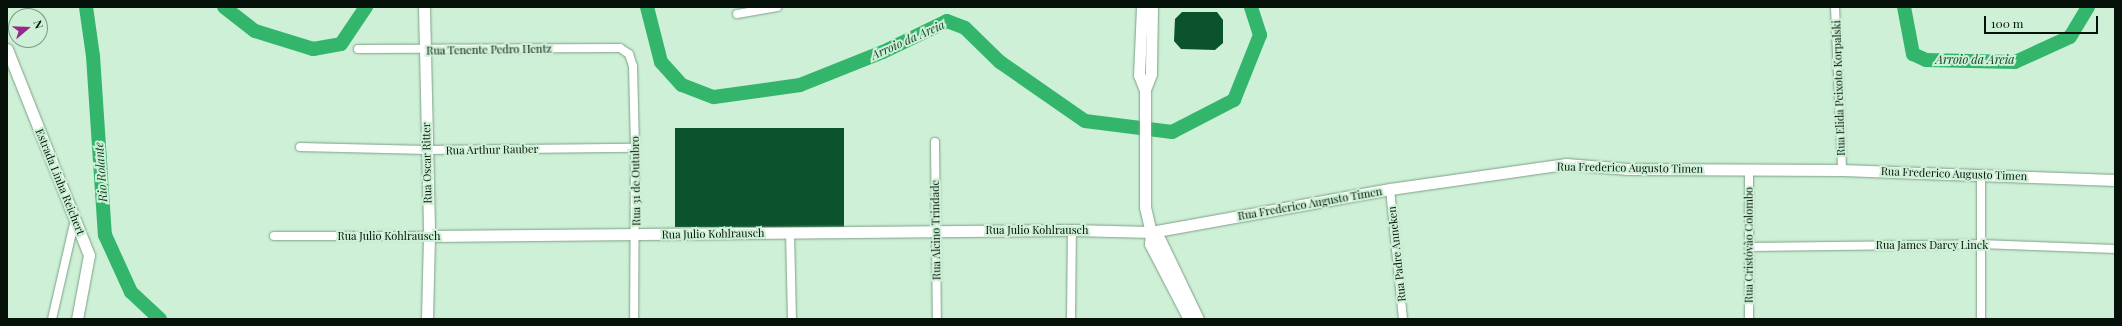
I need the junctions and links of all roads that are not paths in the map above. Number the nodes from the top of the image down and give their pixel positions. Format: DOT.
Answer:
graph roads {
  1 [pos="424,7"];
  2 [pos="777,7"];
  3 [pos="1142,7"];
  4 [pos="1152,7"];
  5 [pos="1835,7"];
  6 [pos="737,14"];
  7 [pos="620,48"];
  8 [pos="7,49"];
  9 [pos="358,49"];
  10 [pos="425,51"];
  11 [pos="1145,90"];
  12 [pos="935,142"];
  13 [pos="300,147"];
  14 [pos="635,148"];
  15 [pos="427,150"];
  16 [pos="1749,170"];
  17 [pos="1842,170"];
  18 [pos="1981,176"];
  19 [pos="2115,180"];
  20 [pos="1390,189"];
  21 [pos="75,219"];
  22 [pos="935,230"];
  23 [pos="1072,230"];
  24 [pos="790,232"];
  25 [pos="1151,232"];
  26 [pos="636,235"];
  27 [pos="274,236"];
  28 [pos="429,236"];
  29 [pos="1980,244"];
  30 [pos="1750,247"];
  31 [pos="2115,249"];
  32 [pos="1178,289"];
  33 [pos="52,319"];
  34 [pos="77,319"];
  35 [pos="427,319"];
  36 [pos="634,319"];
  37 [pos="792,319"];
  38 [pos="937,319"];
  39 [pos="1072,319"];
  40 [pos="1188,319"];
  41 [pos="1198,319"];
  42 [pos="1403,319"];
  43 [pos="1749,319"];
  44 [pos="1981,319"];
  1 -- 10 [label="street, Rua Oscar Ritter"];
  2 -- 6 [label="street"];
  3 -- 11 [label="street"];
  4 -- 11 [label="street"];
  5 -- 17 [label="street, Rua Elida Peixoto Korpalski"];
  7 -- 10 [label="street, Rua Tenente Pedro Hentz"];
  7 -- 14 [label="street, Rua 31 de Outubro"];
  8 -- 21 [label="street, Estrada Linha Reichert"];
  9 -- 10 [label="street, Rua Tenente Pedro Hentz"];
  10 -- 15 [label="street, Rua Oscar Ritter"];
  11 -- 25 [label="street"];
  12 -- 22 [label="street, Rua Alcino Trindade"];
  13 -- 15 [label="street, Rua Arthur Rauber"];
  14 -- 15 [label="street, Rua Arthur Rauber"];
  14 -- 26 [label="street, Rua 31 de Outubro"];
  15 -- 28 [label="street, Rua Oscar Ritter"];
  16 -- 17 [label="street, Rua Frederico Augusto Timen"];
  16 -- 20 [label="street, Rua Frederico Augusto Timen"];
  16 -- 30 [label="street, Rua Cristóvão Colombo"];
  17 -- 18 [label="street, Rua Frederico Augusto Timen"];
  18 -- 19 [label="street, Rua Frederico Augusto Timen"];
  18 -- 29 [label="street"];
  20 -- 25 [label="street, Rua Frederico Augusto Timen"];
  20 -- 42 [label="street, Rua Padre Anneken"];
  21 -- 33 [label="street"];
  21 -- 34 [label="street, Estrada Linha Reichert"];
  22 -- 23 [label="street, Rua Julio Kohlrausch"];
  22 -- 24 [label="street, Rua Julio Kohlrausch"];
  22 -- 38 [label="street, Rua Alcino Trindade"];
  23 -- 25 [label="street, Rua Julio Kohlrausch"];
  23 -- 39 [label="street"];
  24 -- 26 [label="street, Rua Julio Kohlrausch"];
  24 -- 37 [label="street"];
  25 -- 32 [label="street"];
  26 -- 28 [label="street, Rua Julio Kohlrausch"];
  26 -- 36 [label="street, Rua 31 de Outubro"];
  27 -- 28 [label="street, Rua Julio Kohlrausch"];
  28 -- 35 [label="street, Rua Oscar Ritter"];
  29 -- 30 [label="street, Rua James Darcy Linck"];
  29 -- 31 [label="street, Rua James Darcy Linck"];
  29 -- 44 [label="street"];
  30 -- 43 [label="street, Rua Cristóvão Colombo"];
  32 -- 40 [label="street"];
  32 -- 41 [label="street"];
}
